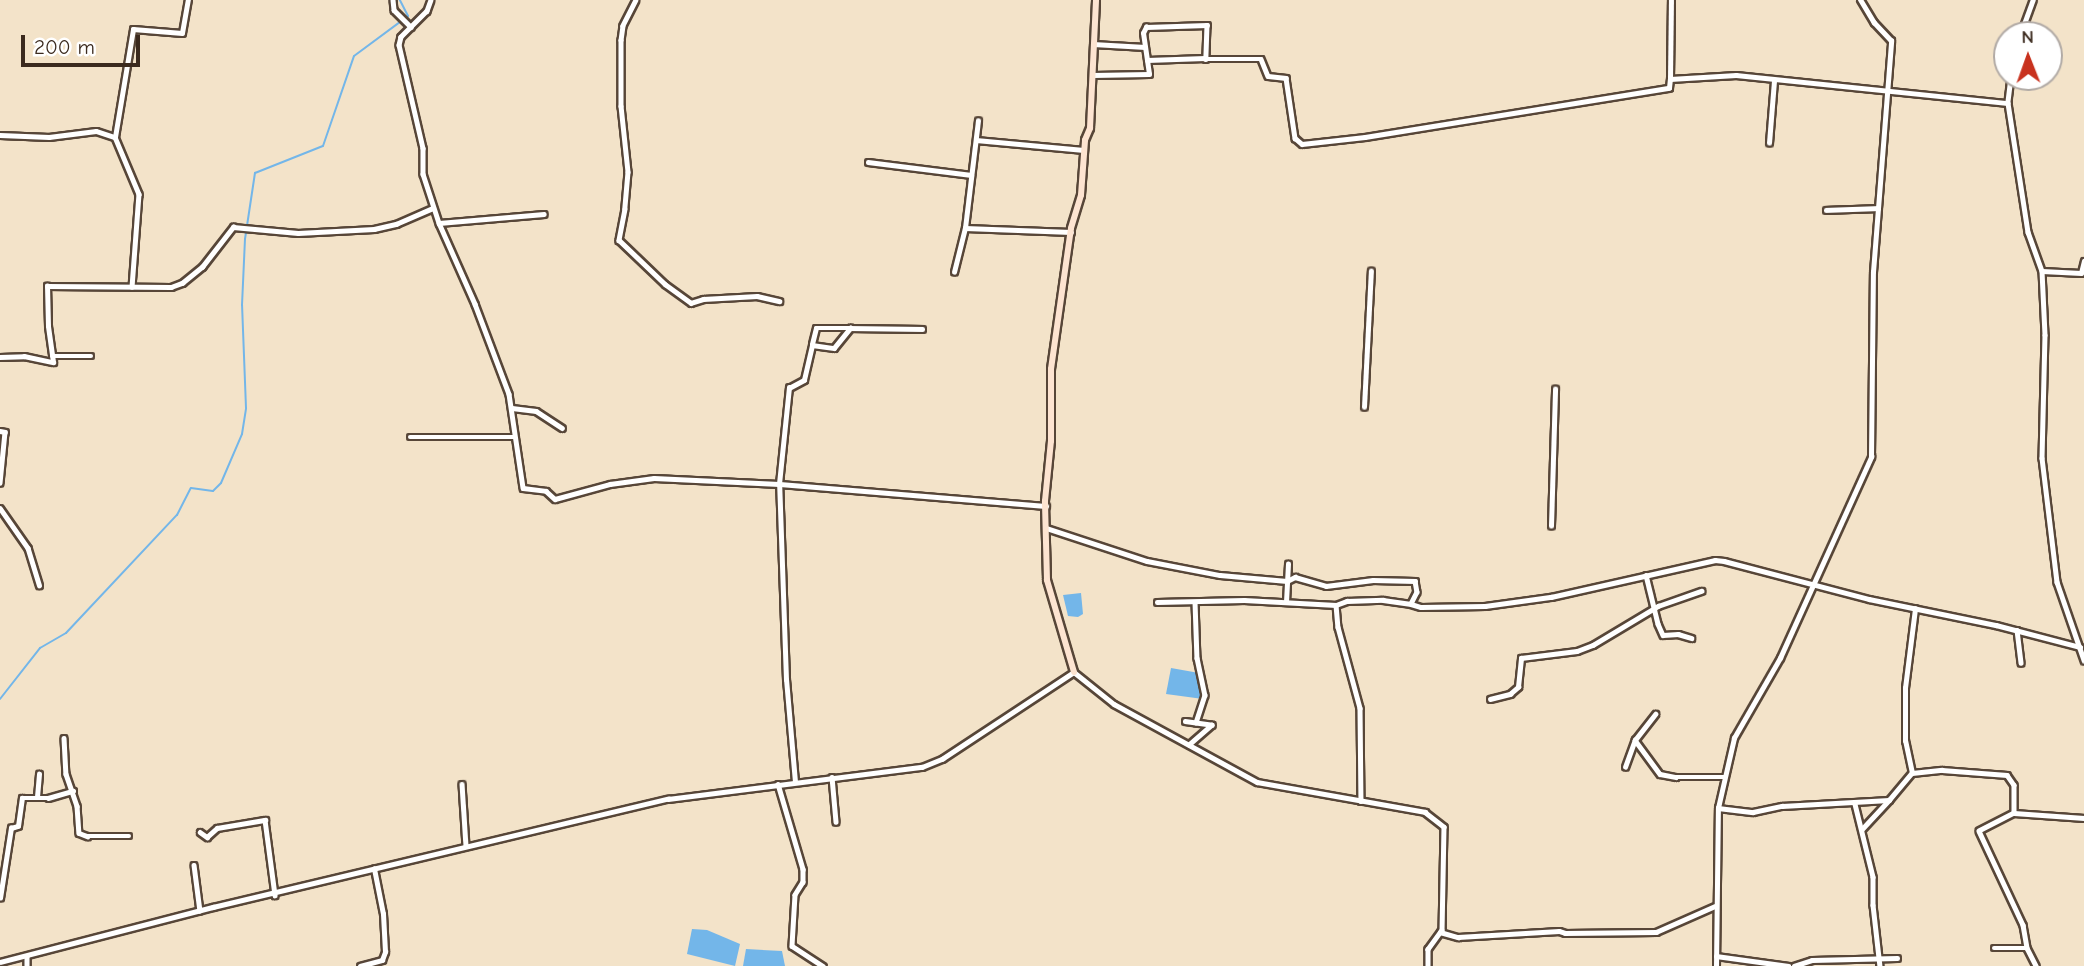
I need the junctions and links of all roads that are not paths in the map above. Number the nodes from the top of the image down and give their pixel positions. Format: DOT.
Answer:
graph roads {
  1 [pos="188,0"];
  2 [pos="393,0"];
  3 [pos="431,0"];
  4 [pos="636,0"];
  5 [pos="1096,0"];
  6 [pos="1671,0"];
  7 [pos="1860,0"];
  8 [pos="2033,0"];
  9 [pos="2025,21"];
  10 [pos="411,27"];
  11 [pos="1094,44"];
  12 [pos="1145,47"];
  13 [pos="1205,58"];
  14 [pos="1147,60"];
  15 [pos="1093,75"];
  16 [pos="1670,79"];
  17 [pos="1774,81"];
  18 [pos="1888,91"];
  19 [pos="2009,91"];
  20 [pos="2008,103"];
  21 [pos="978,121"];
  22 [pos="0,135"];
  23 [pos="115,137"];
  24 [pos="976,140"];
  25 [pos="1769,143"];
  26 [pos="1084,150"];
  27 [pos="869,162"];
  28 [pos="971,175"];
  29 [pos="433,208"];
  30 [pos="1878,208"];
  31 [pos="1826,210"];
  32 [pos="544,214"];
  33 [pos="439,223"];
  34 [pos="965,228"];
  35 [pos="1070,232"];
  36 [pos="2084,261"];
  37 [pos="1371,271"];
  38 [pos="2042,271"];
  39 [pos="954,272"];
  40 [pos="132,287"];
  41 [pos="779,301"];
  42 [pos="850,328"];
  43 [pos="922,329"];
  44 [pos="812,345"];
  45 [pos="52,356"];
  46 [pos="91,356"];
  47 [pos="0,357"];
  48 [pos="1555,389"];
  49 [pos="1364,407"];
  50 [pos="512,408"];
  51 [pos="562,428"];
  52 [pos="0,431"];
  53 [pos="410,437"];
  54 [pos="515,437"];
  55 [pos="0,483"];
  56 [pos="779,484"];
  57 [pos="1046,506"];
  58 [pos="0,508"];
  59 [pos="1551,526"];
  60 [pos="1046,528"];
  61 [pos="1288,564"];
  62 [pos="1646,575"];
  63 [pos="1287,581"];
  64 [pos="1815,583"];
  65 [pos="39,584"];
  66 [pos="1701,591"];
  67 [pos="1157,602"];
  68 [pos="1195,602"];
  69 [pos="1286,602"];
  70 [pos="1411,604"];
  71 [pos="1336,605"];
  72 [pos="1654,609"];
  73 [pos="1915,609"];
  74 [pos="2017,630"];
  75 [pos="1691,638"];
  76 [pos="2080,647"];
  77 [pos="2084,660"];
  78 [pos="2021,663"];
  79 [pos="1074,673"];
  80 [pos="1490,699"];
  81 [pos="1655,714"];
  82 [pos="1185,721"];
  83 [pos="1196,723"];
  84 [pos="64,738"];
  85 [pos="1635,740"];
  86 [pos="1189,745"];
  87 [pos="1625,767"];
  88 [pos="1912,773"];
  89 [pos="39,774"];
  90 [pos="832,777"];
  91 [pos="1724,777"];
  92 [pos="795,782"];
  93 [pos="462,784"];
  94 [pos="778,784"];
  95 [pos="73,791"];
  96 [pos="37,797"];
  97 [pos="1889,800"];
  98 [pos="1361,801"];
  99 [pos="1855,804"];
  100 [pos="1718,808"];
  101 [pos="2014,813"];
  102 [pos="2084,818"];
  103 [pos="836,822"];
  104 [pos="1861,829"];
  105 [pos="200,832"];
  106 [pos="129,836"];
  107 [pos="466,846"];
  108 [pos="194,865"];
  109 [pos="374,869"];
  110 [pos="275,895"];
  111 [pos="0,898"];
  112 [pos="1715,906"];
  113 [pos="200,911"];
  114 [pos="1440,932"];
  115 [pos="1994,948"];
  116 [pos="2028,948"];
  117 [pos="1716,956"];
  118 [pos="27,957"];
  119 [pos="1897,958"];
  120 [pos="0,962"];
  121 [pos="1880,963"];
  122 [pos="27,966"];
  123 [pos="360,966"];
  124 [pos="824,966"];
  125 [pos="1429,966"];
  126 [pos="1716,966"];
  127 [pos="1788,966"];
  128 [pos="1794,966"];
  129 [pos="2036,966"];
  1 -- 23 [label="street"];
  2 -- 10 [label="street"];
  3 -- 10 [label="street"];
  4 -- 41 [label="street"];
  5 -- 11 [label="street"];
  6 -- 16 [label="street"];
  7 -- 18 [label="street"];
  8 -- 9 [label="street"];
  10 -- 29 [label="street"];
  11 -- 12 [label="street"];
  11 -- 15 [label="street"];
  12 -- 13 [label="street"];
  12 -- 14 [label="street"];
  13 -- 14 [label="street"];
  13 -- 16 [label="street"];
  14 -- 15 [label="street"];
  15 -- 26 [label="street"];
  16 -- 17 [label="street"];
  17 -- 18 [label="street"];
  17 -- 25 [label="street"];
  18 -- 20 [label="street"];
  18 -- 30 [label="street"];
  19 -- 20 [label="street"];
  20 -- 38 [label="street"];
  21 -- 24 [label="street"];
  22 -- 23 [label="street"];
  23 -- 40 [label="street"];
  24 -- 26 [label="street"];
  24 -- 28 [label="street"];
  26 -- 35 [label="street"];
  27 -- 28 [label="street"];
  28 -- 34 [label="street"];
  29 -- 33 [label="street"];
  29 -- 40 [label="street"];
  30 -- 31 [label="street"];
  30 -- 64 [label="street"];
  32 -- 33 [label="street"];
  33 -- 50 [label="street"];
  34 -- 35 [label="street"];
  34 -- 39 [label="street"];
  35 -- 57 [label="street"];
  36 -- 38 [label="street"];
  37 -- 49 [label="street"];
  38 -- 76 [label="street"];
  40 -- 45 [label="street"];
  42 -- 43 [label="street"];
  42 -- 44 [label="street"];
  42 -- 44 [label="street"];
  44 -- 56 [label="street"];
  45 -- 46 [label="street"];
  45 -- 47 [label="street"];
  48 -- 59 [label="street"];
  50 -- 51 [label="street"];
  50 -- 54 [label="street"];
  52 -- 55 [label="street"];
  53 -- 54 [label="street"];
  54 -- 56 [label="street"];
  56 -- 57 [label="street"];
  56 -- 92 [label="street"];
  57 -- 60 [label="street"];
  58 -- 65 [label="street"];
  60 -- 63 [label="street"];
  60 -- 79 [label="street"];
  61 -- 63 [label="street"];
  62 -- 64 [label="street"];
  62 -- 70 [label="street"];
  62 -- 72 [label="street"];
  63 -- 69 [label="street"];
  63 -- 70 [label="street"];
  64 -- 73 [label="street"];
  64 -- 91 [label="street"];
  66 -- 72 [label="street"];
  67 -- 68 [label="street"];
  68 -- 69 [label="street"];
  68 -- 83 [label="street"];
  69 -- 71 [label="street"];
  70 -- 71 [label="street"];
  71 -- 98 [label="street"];
  72 -- 75 [label="street"];
  72 -- 80 [label="street"];
  73 -- 74 [label="street"];
  73 -- 88 [label="street"];
  74 -- 76 [label="street"];
  74 -- 78 [label="street"];
  76 -- 77 [label="street"];
  79 -- 86 [label="street"];
  79 -- 90 [label="street"];
  81 -- 85 [label="street"];
  82 -- 83 [label="street"];
  83 -- 86 [label="street"];
  84 -- 95 [label="street"];
  85 -- 87 [label="street"];
  85 -- 91 [label="street"];
  86 -- 98 [label="street"];
  88 -- 97 [label="street"];
  88 -- 101 [label="street"];
  89 -- 96 [label="street"];
  90 -- 92 [label="street"];
  90 -- 103 [label="street"];
  91 -- 100 [label="street"];
  92 -- 94 [label="street"];
  93 -- 107 [label="street"];
  94 -- 107 [label="street"];
  94 -- 124 [label="street"];
  95 -- 96 [label="street"];
  95 -- 106 [label="street"];
  96 -- 111 [label="street"];
  97 -- 99 [label="street"];
  97 -- 104 [label="street"];
  98 -- 114 [label="street"];
  99 -- 100 [label="street"];
  99 -- 104 [label="street"];
  100 -- 112 [label="street"];
  101 -- 102 [label="street"];
  101 -- 116 [label="street"];
  104 -- 121 [label="street"];
  105 -- 110 [label="street"];
  107 -- 109 [label="street"];
  108 -- 113 [label="street"];
  109 -- 110 [label="street"];
  109 -- 123 [label="street"];
  110 -- 113 [label="street"];
  112 -- 114 [label="street"];
  112 -- 117 [label="street"];
  113 -- 118 [label="street"];
  114 -- 125 [label="street"];
  115 -- 116 [label="street"];
  116 -- 129 [label="street"];
  117 -- 126 [label="street"];
  117 -- 127 [label="street"];
  118 -- 120 [label="street"];
  118 -- 122 [label="street"];
  119 -- 121 [label="street"];
  121 -- 128 [label="street"];
}
